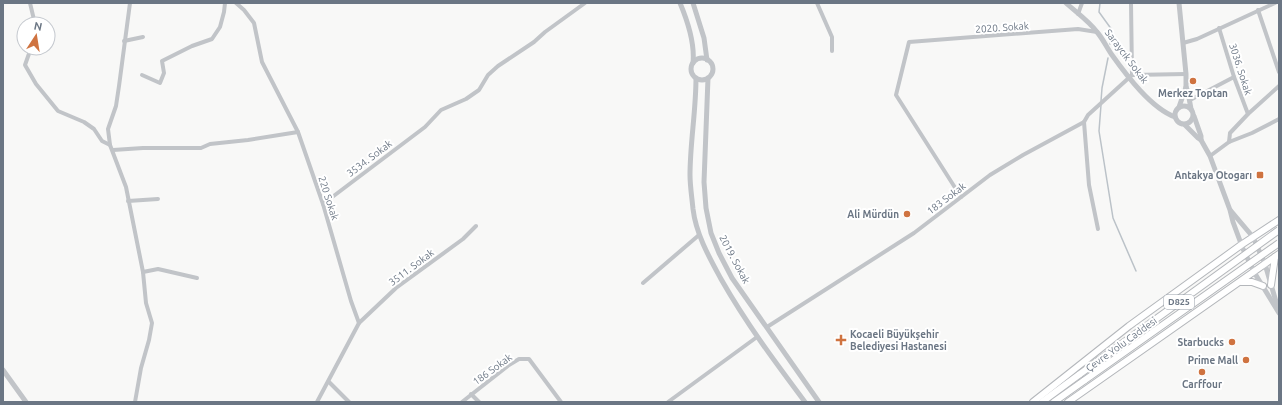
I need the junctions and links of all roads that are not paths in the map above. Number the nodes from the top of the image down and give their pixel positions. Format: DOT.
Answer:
graph roads {
  1 [pos="30,3"];
  2 [pos="130,3"];
  3 [pos="225,3"];
  4 [pos="236,3"];
  5 [pos="585,3"];
  6 [pos="680,3"];
  7 [pos="693,3"];
  8 [pos="817,3"];
  9 [pos="1066,3"];
  10 [pos="1082,3"];
  11 [pos="1131,3"];
  12 [pos="1179,3"];
  13 [pos="1275,3"];
  14 [pos="1258,10"];
  15 [pos="1078,14"];
  16 [pos="33,16"];
  17 [pos="1219,28"];
  18 [pos="1097,32"];
  19 [pos="143,37"];
  20 [pos="124,40"];
  21 [pos="1183,43"];
  22 [pos="832,51"];
  23 [pos="28,56"];
  24 [pos="707,60"];
  25 [pos="693,63"];
  26 [pos="1279,72"];
  27 [pos="1186,74"];
  28 [pos="142,75"];
  29 [pos="1131,76"];
  30 [pos="1234,77"];
  31 [pos="696,78"];
  32 [pos="708,78"];
  33 [pos="1279,86"];
  34 [pos="1186,87"];
  35 [pos="1190,100"];
  36 [pos="1179,108"];
  37 [pos="1191,109"];
  38 [pos="1248,114"];
  39 [pos="1194,116"];
  40 [pos="1175,117"];
  41 [pos="1279,118"];
  42 [pos="1084,122"];
  43 [pos="1185,124"];
  44 [pos="298,132"];
  45 [pos="1201,140"];
  46 [pos="1229,142"];
  47 [pos="110,145"];
  48 [pos="113,150"];
  49 [pos="1210,156"];
  50 [pos="961,197"];
  51 [pos="158,199"];
  52 [pos="128,201"];
  53 [pos="323,204"];
  54 [pos="1230,210"];
  55 [pos="1279,220"];
  56 [pos="476,226"];
  57 [pos="1098,229"];
  58 [pos="1279,230"];
  59 [pos="699,235"];
  60 [pos="1253,237"];
  61 [pos="1279,243"];
  62 [pos="1241,244"];
  63 [pos="1277,255"];
  64 [pos="1265,264"];
  65 [pos="143,272"];
  66 [pos="1254,272"];
  67 [pos="198,278"];
  68 [pos="1239,282"];
  69 [pos="643,283"];
  70 [pos="1271,285"];
  71 [pos="1263,286"];
  72 [pos="1279,312"];
  73 [pos="359,323"];
  74 [pos="767,327"];
  75 [pos="757,337"];
  76 [pos="3,370"];
  77 [pos="329,382"];
  78 [pos="471,394"];
  79 [pos="559,401"];
  80 [pos="26,402"];
  81 [pos="135,402"];
  82 [pos="317,402"];
  83 [pos="349,402"];
  84 [pos="462,402"];
  85 [pos="479,402"];
  86 [pos="668,402"];
  87 [pos="805,402"];
  88 [pos="819,402"];
  89 [pos="1033,402"];
  90 [pos="1042,402"];
  91 [pos="1054,402"];
  92 [pos="1068,402"];
  1 -- 16 [label="street"];
  2 -- 20 [label="street"];
  3 -- 28 [label="street"];
  4 -- 44 [label="street, 220 Sokak"];
  5 -- 53 [label="street, 3534. Sokak"];
  6 -- 25 [label="street"];
  7 -- 24 [label="street, 2019. Sokak"];
  8 -- 22 [label="street"];
  9 -- 15 [label="street, Saraycık Sokak"];
  10 -- 15 [label="street"];
  11 -- 29 [label="street"];
  12 -- 21 [label="street"];
  13 -- 14 [label="street"];
  14 -- 17 [label="street"];
  14 -- 26 [label="street"];
  15 -- 18 [label="street, Saraycık Sokak"];
  17 -- 21 [label="street"];
  17 -- 30 [label="street, 3036. Sokak"];
  18 -- 29 [label="street, Saraycık Sokak"];
  18 -- 50 [label="street, 2020. Sokak"];
  19 -- 20 [label="street"];
  20 -- 47 [label="street"];
  21 -- 27 [label="street"];
  23 -- 47 [label="street"];
  24 -- 25 [label="street"];
  24 -- 32 [label="street, 2019. Sokak"];
  25 -- 31 [label="street"];
  27 -- 29 [label="street"];
  27 -- 34 [label="street"];
  29 -- 40 [label="street, Saraycık Sokak"];
  29 -- 42 [label="street, 183 Sokak"];
  30 -- 35 [label="street"];
  30 -- 38 [label="street, 3036. Sokak"];
  31 -- 32 [label="street"];
  31 -- 59 [label="street"];
  32 -- 74 [label="street, 2019. Sokak"];
  33 -- 38 [label="street"];
  34 -- 35 [label="street"];
  34 -- 36 [label="street"];
  35 -- 37 [label="street"];
  36 -- 37 [label="street"];
  36 -- 40 [label="street"];
  37 -- 39 [label="street"];
  38 -- 46 [label="street"];
  39 -- 43 [label="street"];
  39 -- 45 [label="street"];
  40 -- 43 [label="street"];
  41 -- 46 [label="street"];
  42 -- 50 [label="street, 183 Sokak"];
  42 -- 57 [label="street"];
  43 -- 45 [label="street"];
  44 -- 48 [label="street"];
  44 -- 53 [label="street, 220 Sokak"];
  45 -- 49 [label="street"];
  46 -- 49 [label="street"];
  47 -- 48 [label="street"];
  48 -- 52 [label="street"];
  49 -- 54 [label="street"];
  50 -- 74 [label="street, 183 Sokak"];
  51 -- 52 [label="street"];
  52 -- 65 [label="street"];
  53 -- 73 [label="street, 220 Sokak"];
  54 -- 60 [label="street"];
  54 -- 62 [label="street"];
  55 -- 60 [label="highway"];
  56 -- 73 [label="street, 3511. Sokak"];
  58 -- 90 [label="highway, Çevre Yolu Caddesi / D825, bridge"];
  59 -- 69 [label="street"];
  59 -- 75 [label="street"];
  60 -- 62 [label="highway"];
  60 -- 64 [label="street"];
  61 -- 91 [label="highway, Çevre Yolu Caddesi / D825, bridge"];
  62 -- 66 [label="street"];
  62 -- 89 [label="highway"];
  63 -- 64 [label="highway"];
  63 -- 70 [label="highway"];
  64 -- 66 [label="highway"];
  64 -- 70 [label="street"];
  65 -- 67 [label="street"];
  65 -- 81 [label="street"];
  66 -- 68 [label="highway"];
  66 -- 71 [label="street"];
  68 -- 71 [label="highway"];
  68 -- 92 [label="highway"];
  70 -- 72 [label="street"];
  71 -- 72 [label="street"];
  73 -- 77 [label="street"];
  74 -- 88 [label="street, 2019. Sokak"];
  75 -- 86 [label="street"];
  75 -- 87 [label="street"];
  76 -- 80 [label="street"];
  77 -- 82 [label="street"];
  77 -- 83 [label="street"];
  78 -- 79 [label="street, 186 Sokak"];
  78 -- 84 [label="street, 186 Sokak"];
  78 -- 85 [label="street"];
}
